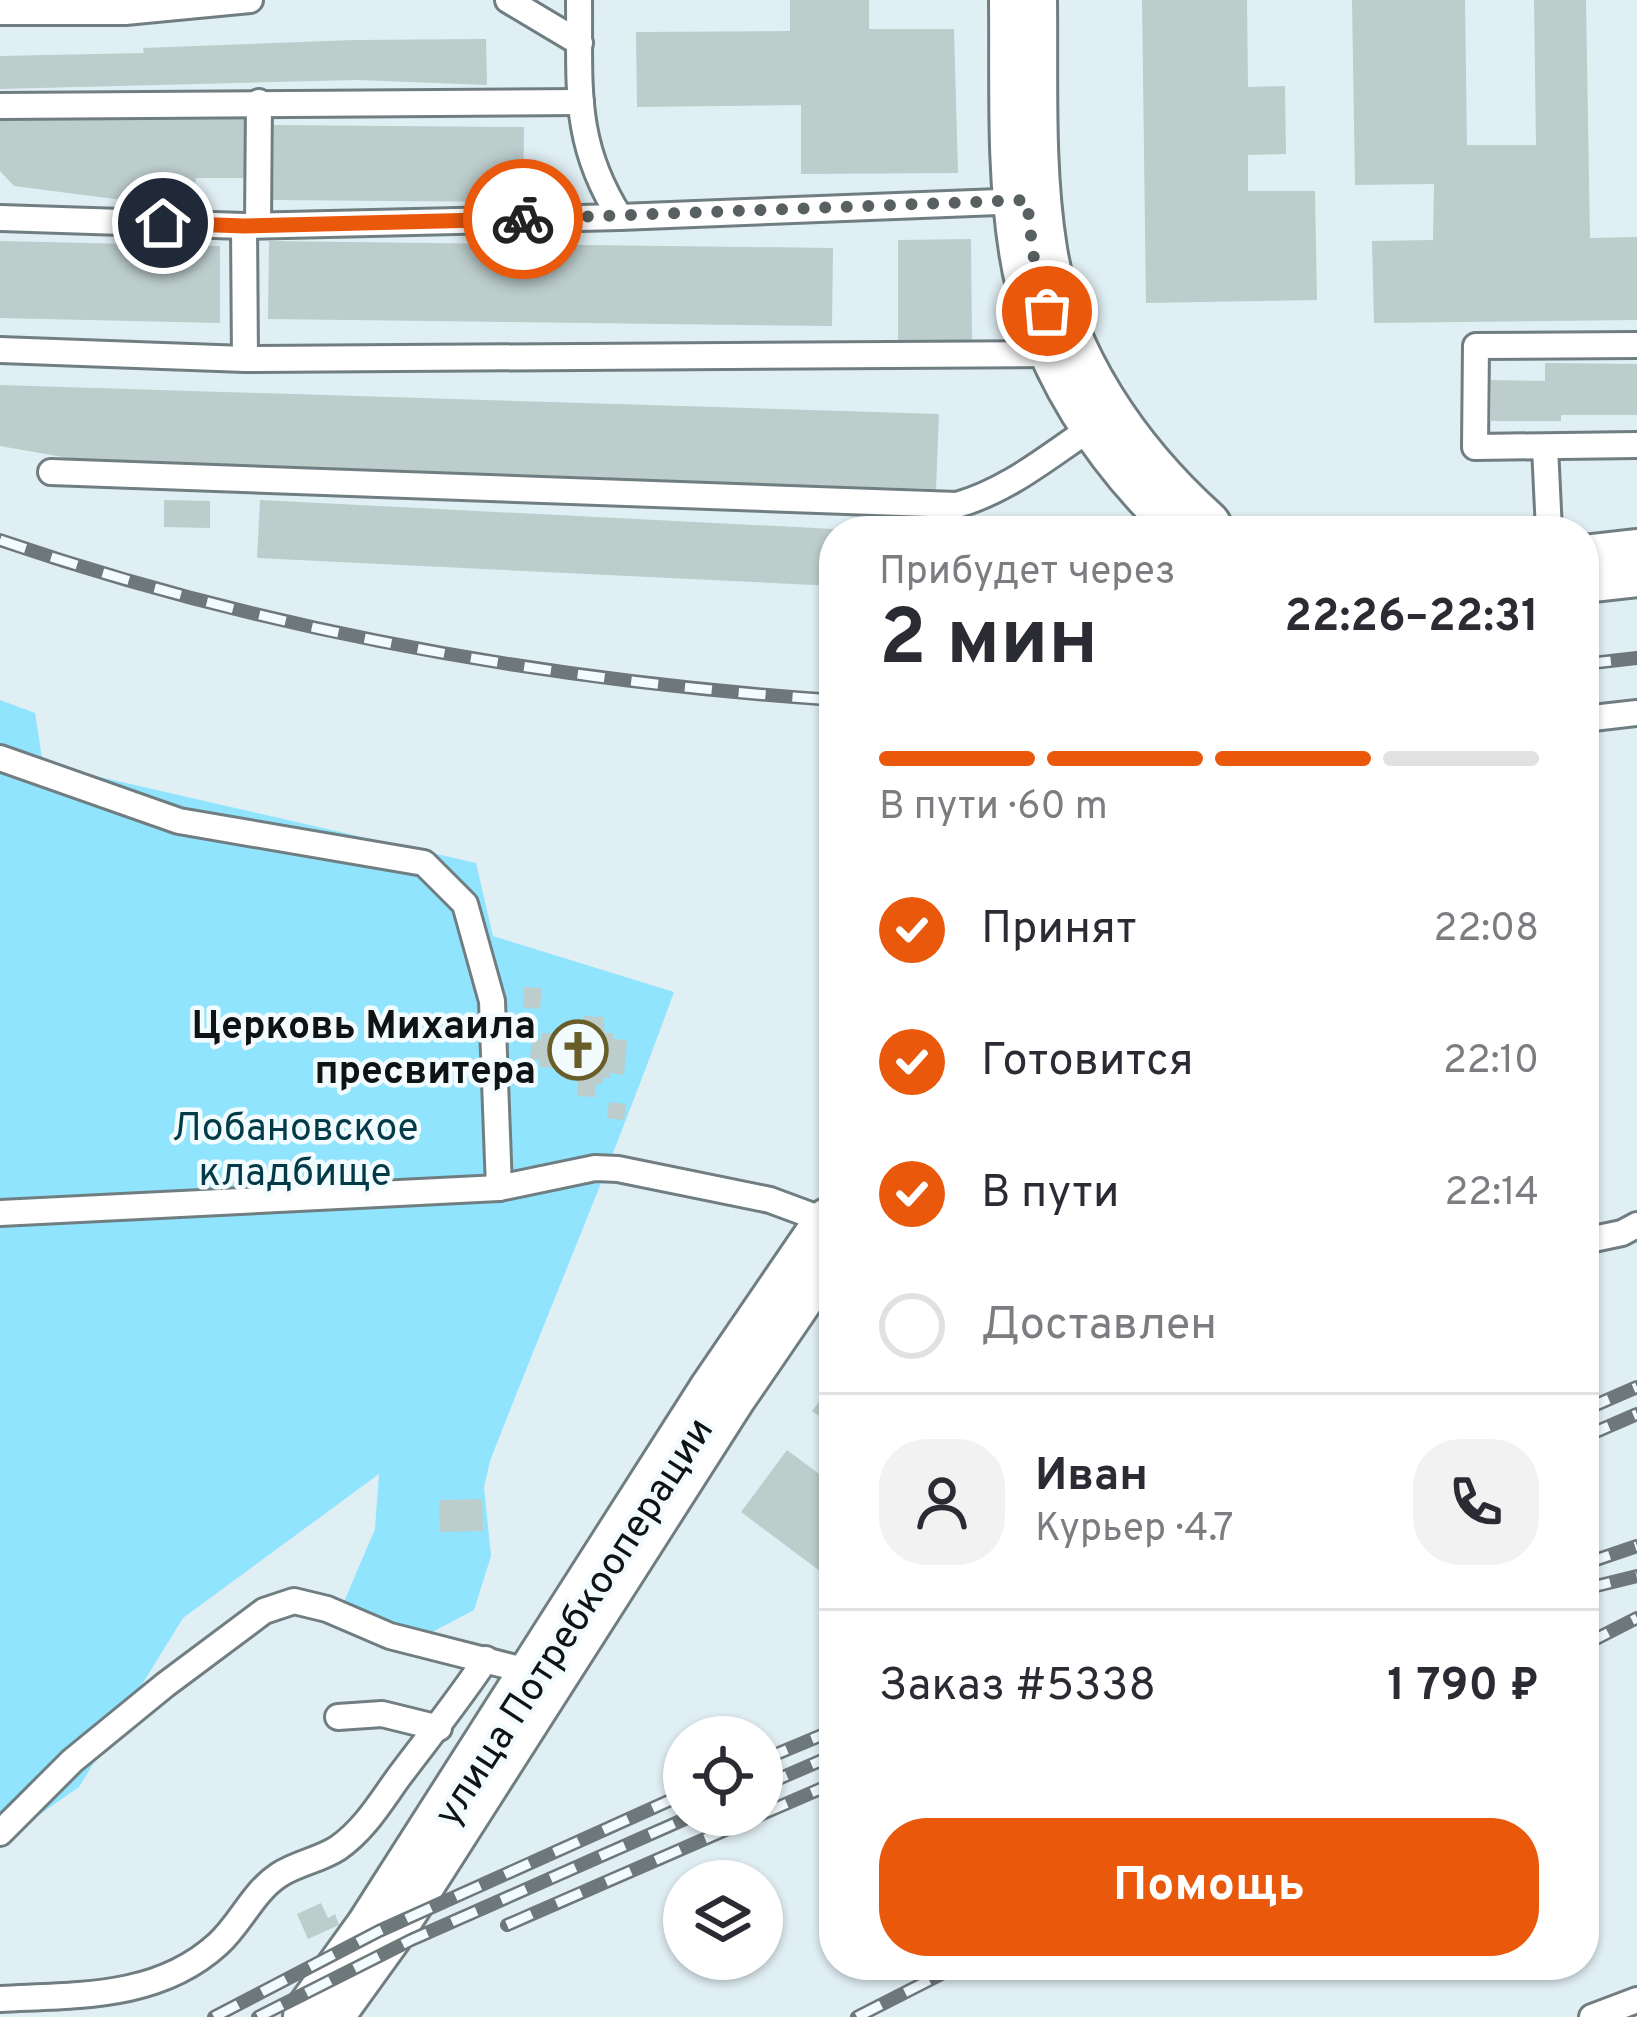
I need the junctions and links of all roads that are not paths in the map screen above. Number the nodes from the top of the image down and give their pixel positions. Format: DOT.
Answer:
graph roads {
  1 [pos="250,0"];
  2 [pos="508,0"];
  3 [pos="579,0"];
  4 [pos="1022,0"];
  5 [pos="0,12"];
  6 [pos="580,44"];
  7 [pos="259,102"];
  8 [pos="581,102"];
  9 [pos="0,106"];
  10 [pos="1027,200"];
  11 [pos="620,217"];
  12 [pos="0,218"];
  13 [pos="251,225"];
  14 [pos="1637,345"];
  15 [pos="0,350"];
  16 [pos="1063,354"];
  17 [pos="244,359"];
  18 [pos="1102,421"];
  19 [pos="1637,445"];
  20 [pos="1545,447"];
  21 [pos="51,472"];
  22 [pos="1184,516"];
  23 [pos="1548,516"];
  24 [pos="1637,563"];
  25 [pos="1599,567"];
  26 [pos="1637,712"];
  27 [pos="1599,716"];
  28 [pos="0,758"];
  29 [pos="500,1188"];
  30 [pos="0,1213"];
  31 [pos="819,1221"];
  32 [pos="1637,1225"];
  33 [pos="1599,1238"];
  34 [pos="819,1248"];
  35 [pos="514,1667"];
  36 [pos="338,1717"];
  37 [pos="439,1728"];
  38 [pos="0,1833"];
  39 [pos="0,2000"];
  40 [pos="1637,2000"];
  41 [pos="317,2017"];
  42 [pos="1592,2017"];
  1 -- 5 [label="lane"];
  2 -- 6 [label="lane"];
  3 -- 6 [label="lane"];
  4 -- 10 [label="main road"];
  6 -- 8 [label="lane"];
  7 -- 8 [label="lane"];
  7 -- 9 [label="lane"];
  7 -- 13 [label="lane"];
  8 -- 11 [label="lane"];
  10 -- 11 [label="lane"];
  10 -- 16 [label="main road"];
  11 -- 13 [label="lane"];
  12 -- 13 [label="lane"];
  13 -- 17 [label="lane"];
  14 -- 20 [label="lane"];
  15 -- 17 [label="lane"];
  16 -- 17 [label="lane"];
  16 -- 18 [label="main road"];
  18 -- 21 [label="lane"];
  18 -- 22 [label="main road"];
  19 -- 20 [label="lane"];
  20 -- 23 [label="lane"];
  24 -- 25 [label="main road"];
  26 -- 27 [label="lane"];
  28 -- 29 [label="lane"];
  29 -- 30 [label="lane"];
  29 -- 31 [label="lane"];
  32 -- 33 [label="lane"];
  34 -- 35 [label="main road, улица Потребкооперации"];
  35 -- 37 [label="lane"];
  35 -- 38 [label="lane"];
  35 -- 41 [label="main road, улица Потребкооперации"];
  36 -- 37 [label="lane"];
  37 -- 39 [label="lane"];
  40 -- 42 [label="lane"];
}
